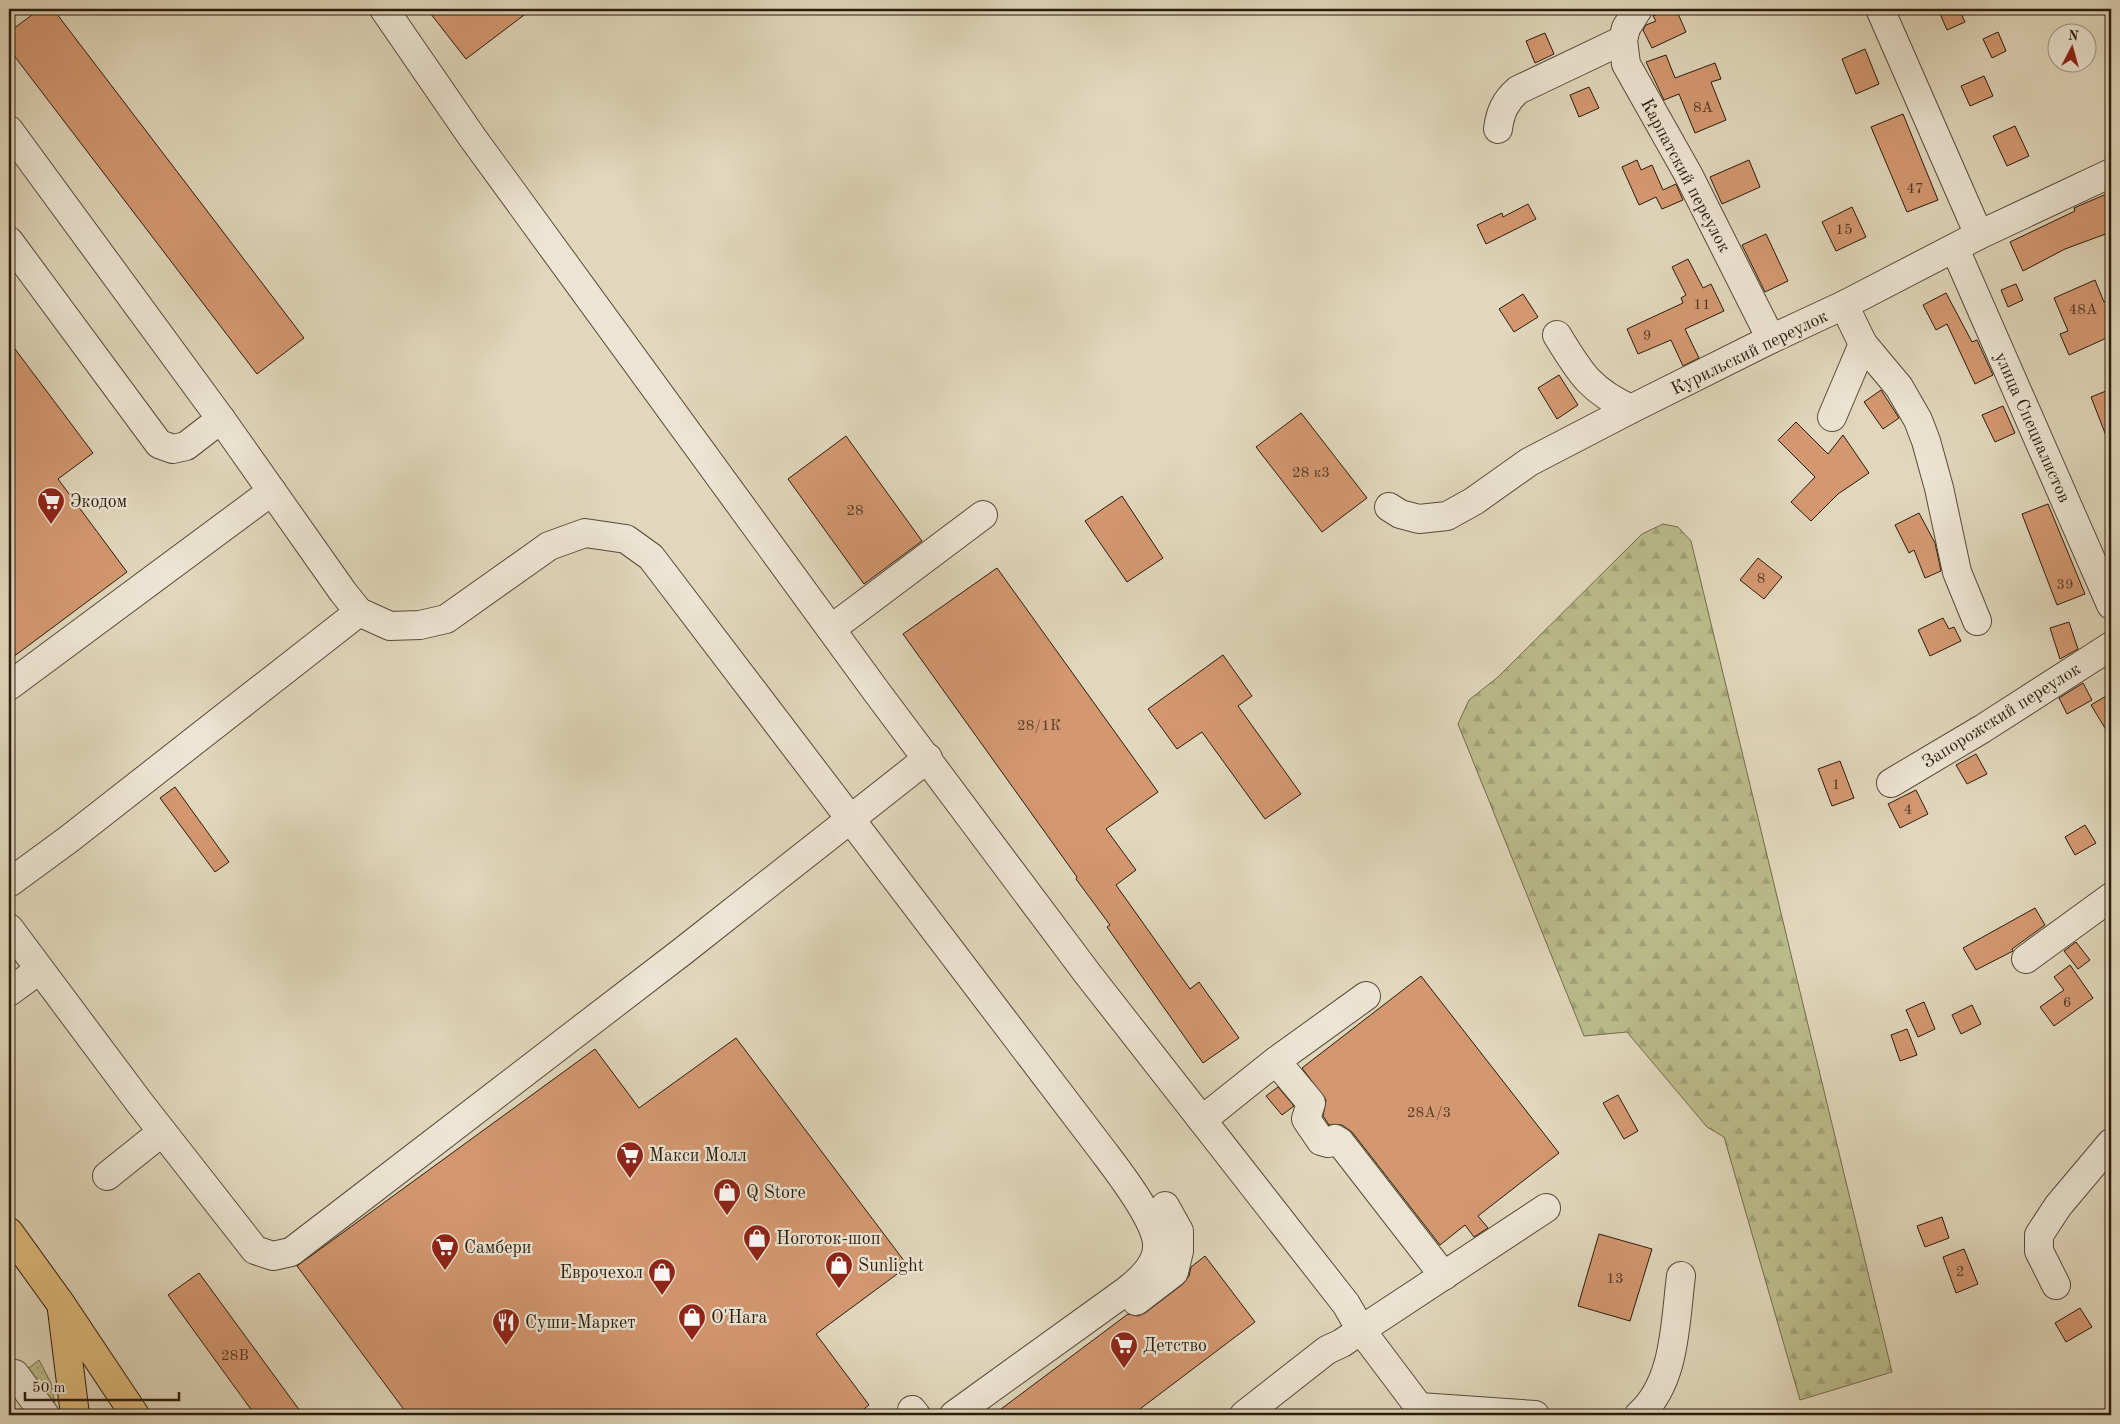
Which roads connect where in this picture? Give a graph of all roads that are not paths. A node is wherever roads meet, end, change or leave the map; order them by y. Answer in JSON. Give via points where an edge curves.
{"nodes":[{"id":1,"x":384,"y":9,"type":"edge"},
{"id":2,"x":1638,"y":9,"type":"edge"},
{"id":3,"x":1880,"y":9,"type":"edge"},
{"id":4,"x":1623,"y":40,"type":"junction"},
{"id":5,"x":1498,"y":129,"type":"dead end"},
{"id":6,"x":9,"y":130,"type":"edge"},
{"id":7,"x":2111,"y":172,"type":"edge"},
{"id":8,"x":1979,"y":236,"type":"junction"},
{"id":9,"x":9,"y":241,"type":"edge"},
{"id":10,"x":1955,"y":249,"type":"junction"},
{"id":11,"x":1844,"y":305,"type":"junction"},
{"id":12,"x":1557,"y":335,"type":"dead end"},
{"id":13,"x":1772,"y":339,"type":"junction"},
{"id":14,"x":1863,"y":344,"type":"junction"},
{"id":15,"x":1631,"y":409,"type":"junction"},
{"id":16,"x":1832,"y":417,"type":"dead end"},
{"id":17,"x":221,"y":419,"type":"junction"},
{"id":18,"x":272,"y":491,"type":"junction"},
{"id":19,"x":1389,"y":507,"type":"dead end"},
{"id":20,"x":983,"y":514,"type":"dead end"},
{"id":21,"x":2111,"y":605,"type":"edge"},
{"id":22,"x":359,"y":612,"type":"junction"},
{"id":23,"x":1977,"y":621,"type":"dead end"},
{"id":24,"x":831,"y":629,"type":"junction"},
{"id":25,"x":2111,"y":646,"type":"edge"},
{"id":26,"x":9,"y":686,"type":"edge"},
{"id":27,"x":928,"y":758,"type":"junction"},
{"id":28,"x":1891,"y":783,"type":"dead end"},
{"id":29,"x":851,"y":818,"type":"junction"},
{"id":30,"x":9,"y":883,"type":"edge"},
{"id":31,"x":2111,"y":897,"type":"edge"},
{"id":32,"x":9,"y":928,"type":"edge"},
{"id":33,"x":2026,"y":959,"type":"dead end"},
{"id":34,"x":39,"y":970,"type":"junction"},
{"id":35,"x":9,"y":992,"type":"edge"},
{"id":36,"x":1366,"y":996,"type":"dead end"},
{"id":37,"x":1276,"y":1061,"type":"junction"},
{"id":38,"x":1202,"y":1120,"type":"junction"},
{"id":39,"x":162,"y":1132,"type":"junction"},
{"id":40,"x":2111,"y":1143,"type":"edge"},
{"id":41,"x":1121,"y":1175,"type":"junction"},
{"id":42,"x":107,"y":1176,"type":"dead end"},
{"id":43,"x":1165,"y":1206,"type":"dead end"},
{"id":44,"x":1546,"y":1208,"type":"dead end"},
{"id":45,"x":9,"y":1232,"type":"edge"},
{"id":46,"x":1179,"y":1251,"type":"junction"},
{"id":47,"x":1444,"y":1276,"type":"junction"},
{"id":48,"x":1681,"y":1276,"type":"dead end"},
{"id":49,"x":2056,"y":1284,"type":"dead end"},
{"id":50,"x":61,"y":1304,"type":"junction"},
{"id":51,"x":1361,"y":1330,"type":"junction"},
{"id":52,"x":15,"y":1374,"type":"dead end"},
{"id":53,"x":1421,"y":1411,"type":"edge"},
{"id":54,"x":45,"y":1415,"type":"edge"},
{"id":55,"x":75,"y":1415,"type":"edge"},
{"id":56,"x":134,"y":1415,"type":"edge"},
{"id":57,"x":954,"y":1415,"type":"edge"},
{"id":58,"x":982,"y":1415,"type":"edge"},
{"id":59,"x":1244,"y":1415,"type":"edge"},
{"id":60,"x":1535,"y":1415,"type":"edge"},
{"id":61,"x":1640,"y":1415,"type":"edge"}],
"edges":[{"from":1,"to":24,"type":"street","via":[[472,137]]},
{"from":2,"to":4,"type":"street","via":[[1626,28]]},
{"from":3,"to":8,"type":"street"},
{"from":4,"to":5,"type":"street","via":[[1518,90],[1503,108]]},
{"from":4,"to":13,"type":"street","name":"Карпатский переулок","via":[[1626,64],[1688,174]]},
{"from":6,"to":17,"type":"street"},
{"from":7,"to":8,"type":"street","name":"Курильский переулок"},
{"from":8,"to":10,"type":"street","name":"Курильский переулок"},
{"from":9,"to":17,"type":"street","via":[[159,444],[173,449],[186,446]]},
{"from":10,"to":11,"type":"street","name":"Курильский переулок"},
{"from":10,"to":21,"type":"street","name":"улица Специалистов"},
{"from":11,"to":13,"type":"street","name":"Курильский переулок"},
{"from":11,"to":14,"type":"street"},
{"from":12,"to":15,"type":"street","via":[[1586,380],[1609,399]]},
{"from":13,"to":15,"type":"street","name":"Курильский переулок"},
{"from":14,"to":16,"type":"street"},
{"from":14,"to":23,"type":"street","via":[[1899,387],[1918,420],[1939,488],[1957,572]]},
{"from":15,"to":19,"type":"street","name":"Курильский переулок","via":[[1529,462],[1447,516],[1419,519]]},
{"from":17,"to":18,"type":"street"},
{"from":18,"to":22,"type":"street"},
{"from":18,"to":26,"type":"street"},
{"from":20,"to":24,"type":"street"},
{"from":22,"to":29,"type":"street","via":[[390,626],[420,625],[446,619],[549,546],[585,533],[626,539],[651,557]]},
{"from":22,"to":30,"type":"street"},
{"from":24,"to":27,"type":"street"},
{"from":25,"to":28,"type":"street","name":"Запорожский переулок"},
{"from":27,"to":29,"type":"street"},
{"from":27,"to":38,"type":"street","via":[[1087,973]]},
{"from":29,"to":39,"type":"street","via":[[291,1252],[273,1256],[256,1250]]},
{"from":29,"to":41,"type":"street"},
{"from":31,"to":33,"type":"street"},
{"from":32,"to":34,"type":"street"},
{"from":34,"to":35,"type":"street"},
{"from":34,"to":39,"type":"street"},
{"from":36,"to":37,"type":"street"},
{"from":37,"to":38,"type":"street"},
{"from":37,"to":47,"type":"street","via":[[1311,1103],[1306,1119],[1321,1141],[1328,1143],[1335,1139],[1340,1142]]},
{"from":38,"to":51,"type":"street","via":[[1346,1304]]},
{"from":39,"to":42,"type":"street"},
{"from":40,"to":49,"type":"street","via":[[2058,1206],[2039,1236],[2039,1250]]},
{"from":41,"to":46,"type":"street","via":[[1168,1231]]},
{"from":41,"to":57,"type":"street","via":[[1155,1231],[1157,1249],[1144,1277]]},
{"from":43,"to":46,"type":"street","via":[[1179,1231]]},
{"from":44,"to":47,"type":"street"},
{"from":45,"to":50,"type":"main road"},
{"from":46,"to":58,"type":"street","via":[[1174,1272]]},
{"from":47,"to":51,"type":"street"},
{"from":48,"to":61,"type":"street","via":[[1673,1340],[1664,1379],[1648,1408]]},
{"from":50,"to":55,"type":"main road"},
{"from":50,"to":56,"type":"main road"},
{"from":51,"to":53,"type":"street"},
{"from":51,"to":59,"type":"street","via":[[1327,1350]]},
{"from":52,"to":54,"type":"street"},
{"from":53,"to":60,"type":"street"}]}
